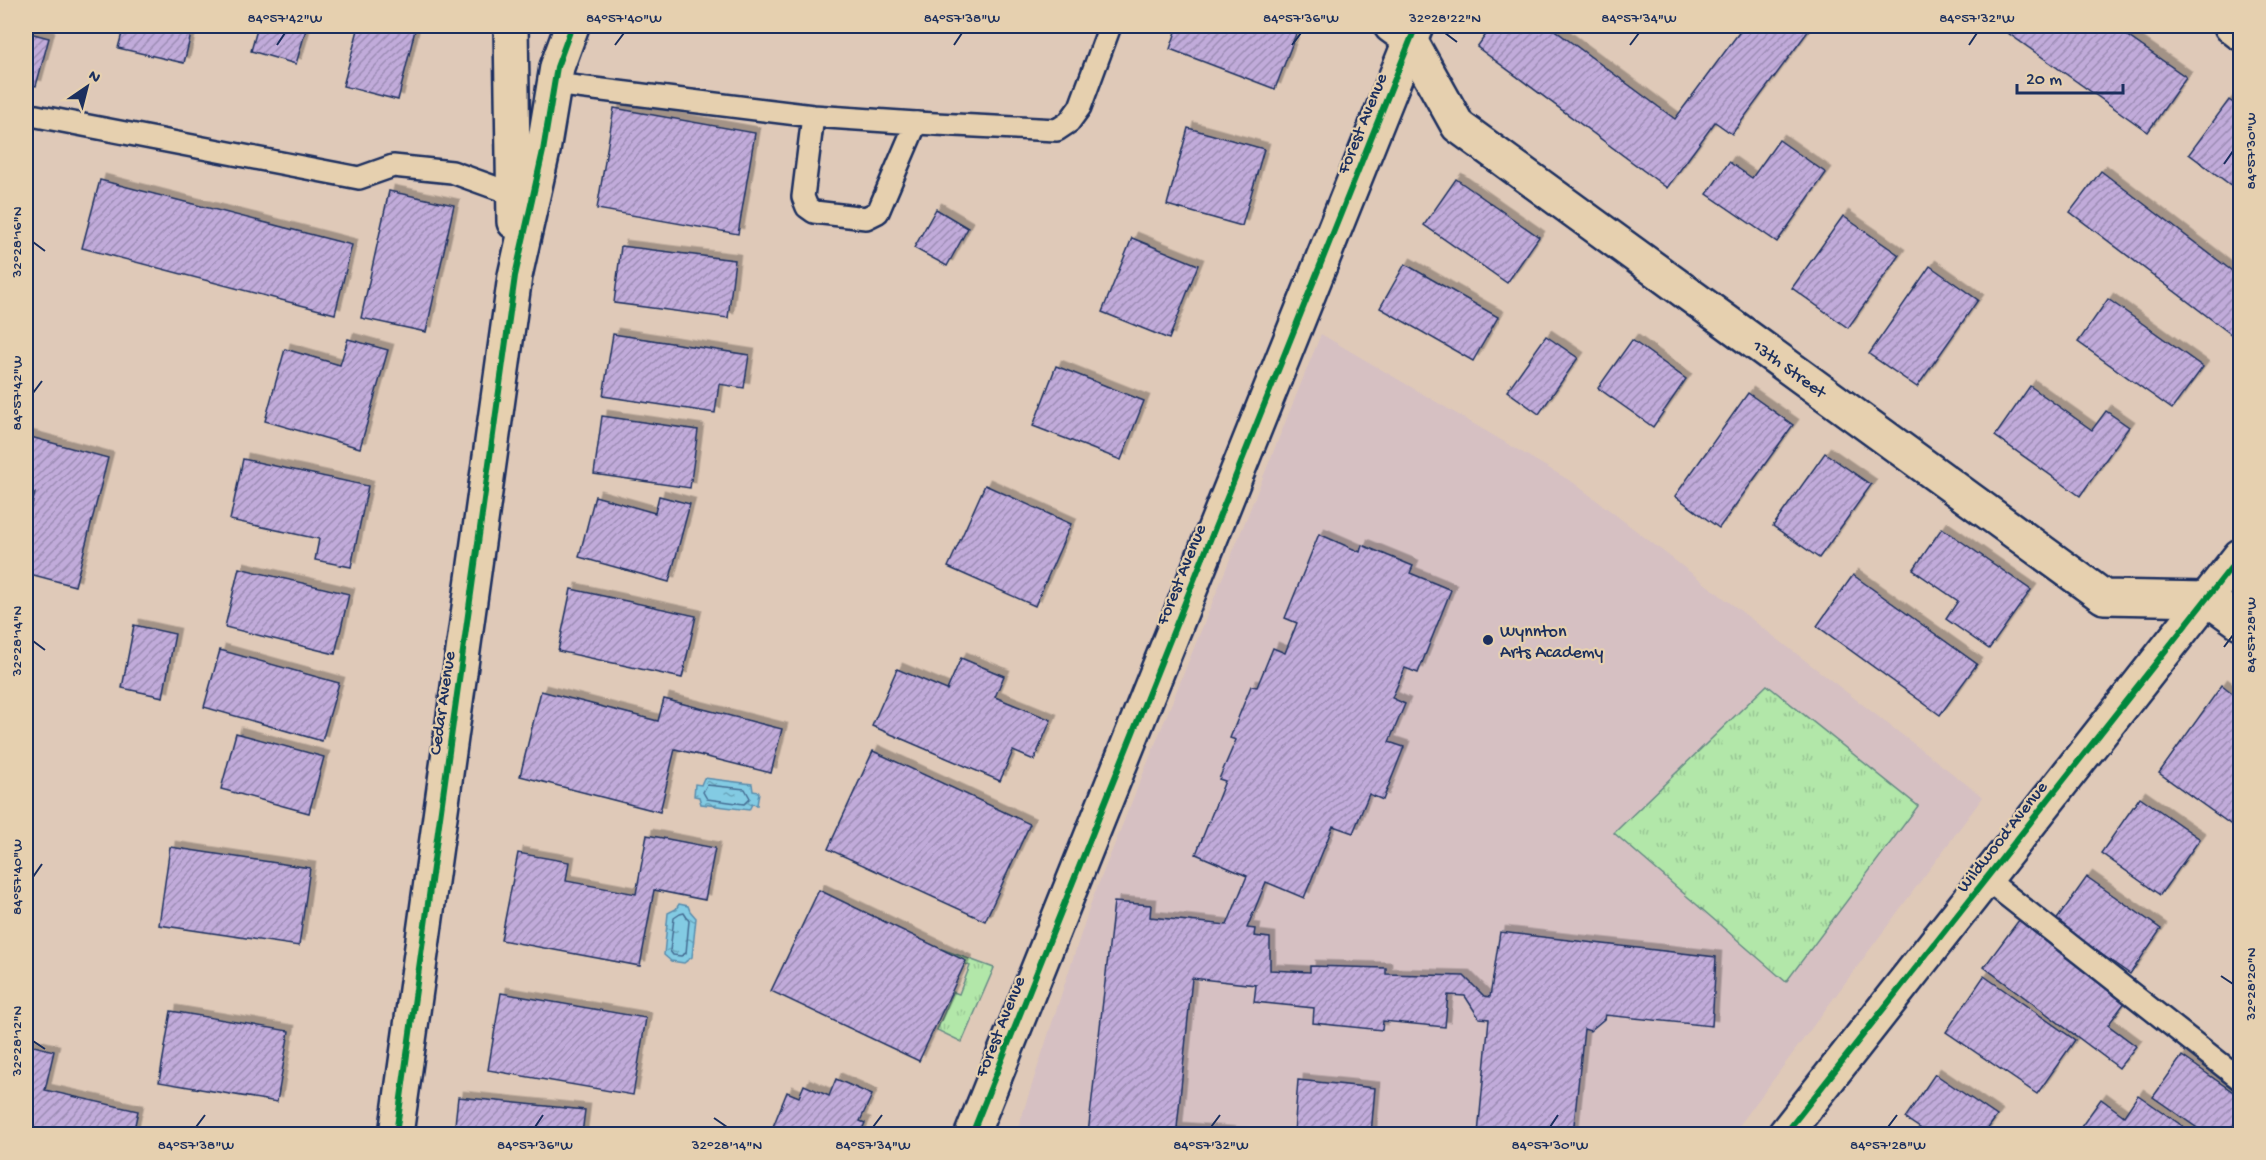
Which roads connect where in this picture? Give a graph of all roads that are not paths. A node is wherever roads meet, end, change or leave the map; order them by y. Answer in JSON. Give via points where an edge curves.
{"nodes":[{"id":1,"x":511,"y":26,"type":"edge"},
{"id":2,"x":572,"y":26,"type":"edge"},
{"id":3,"x":1110,"y":26,"type":"edge"},
{"id":4,"x":2231,"y":26,"type":"edge"},
{"id":5,"x":1406,"y":30,"type":"edge"},
{"id":6,"x":2241,"y":33,"type":"edge"},
{"id":7,"x":554,"y":84,"type":"junction"},
{"id":8,"x":26,"y":114,"type":"edge"},
{"id":9,"x":813,"y":116,"type":"junction"},
{"id":10,"x":916,"y":123,"type":"junction"},
{"id":11,"x":513,"y":194,"type":"junction"},
{"id":12,"x":515,"y":276,"type":"junction"},
{"id":13,"x":2241,"y":556,"type":"edge"},
{"id":14,"x":2208,"y":599,"type":"junction"},
{"id":15,"x":2241,"y":622,"type":"edge"},
{"id":16,"x":1986,"y":879,"type":"junction"},
{"id":17,"x":2241,"y":1079,"type":"edge"},
{"id":18,"x":396,"y":1134,"type":"edge"},
{"id":19,"x":972,"y":1134,"type":"edge"},
{"id":20,"x":1785,"y":1134,"type":"edge"}],
"edges":[{"from":1,"to":11,"type":"street"},
{"from":2,"to":7,"type":"street"},
{"from":3,"to":10,"type":"lane","via":[[1080,107],[1057,130]]},
{"from":4,"to":6,"type":"street"},
{"from":5,"to":14,"type":"street","name":"13th Street","via":[[1458,126],[2104,597]]},
{"from":5,"to":19,"type":"street","name":"Forest Avenue"},
{"from":7,"to":9,"type":"lane"},
{"from":7,"to":12,"type":"street"},
{"from":8,"to":11,"type":"lane","via":[[359,178],[393,166],[452,172]]},
{"from":9,"to":10,"type":"lane"},
{"from":9,"to":10,"type":"lane","via":[[803,197],[807,207],[814,213],[866,218],[878,212]]},
{"from":11,"to":12,"type":"street"},
{"from":12,"to":18,"type":"street","name":"Cedar Avenue"},
{"from":13,"to":14,"type":"street","name":"Wildwood Avenue"},
{"from":14,"to":15,"type":"street"},
{"from":14,"to":16,"type":"street","name":"Wildwood Avenue"},
{"from":16,"to":17,"type":"lane"},
{"from":16,"to":20,"type":"street","name":"Wildwood Avenue"}]}
